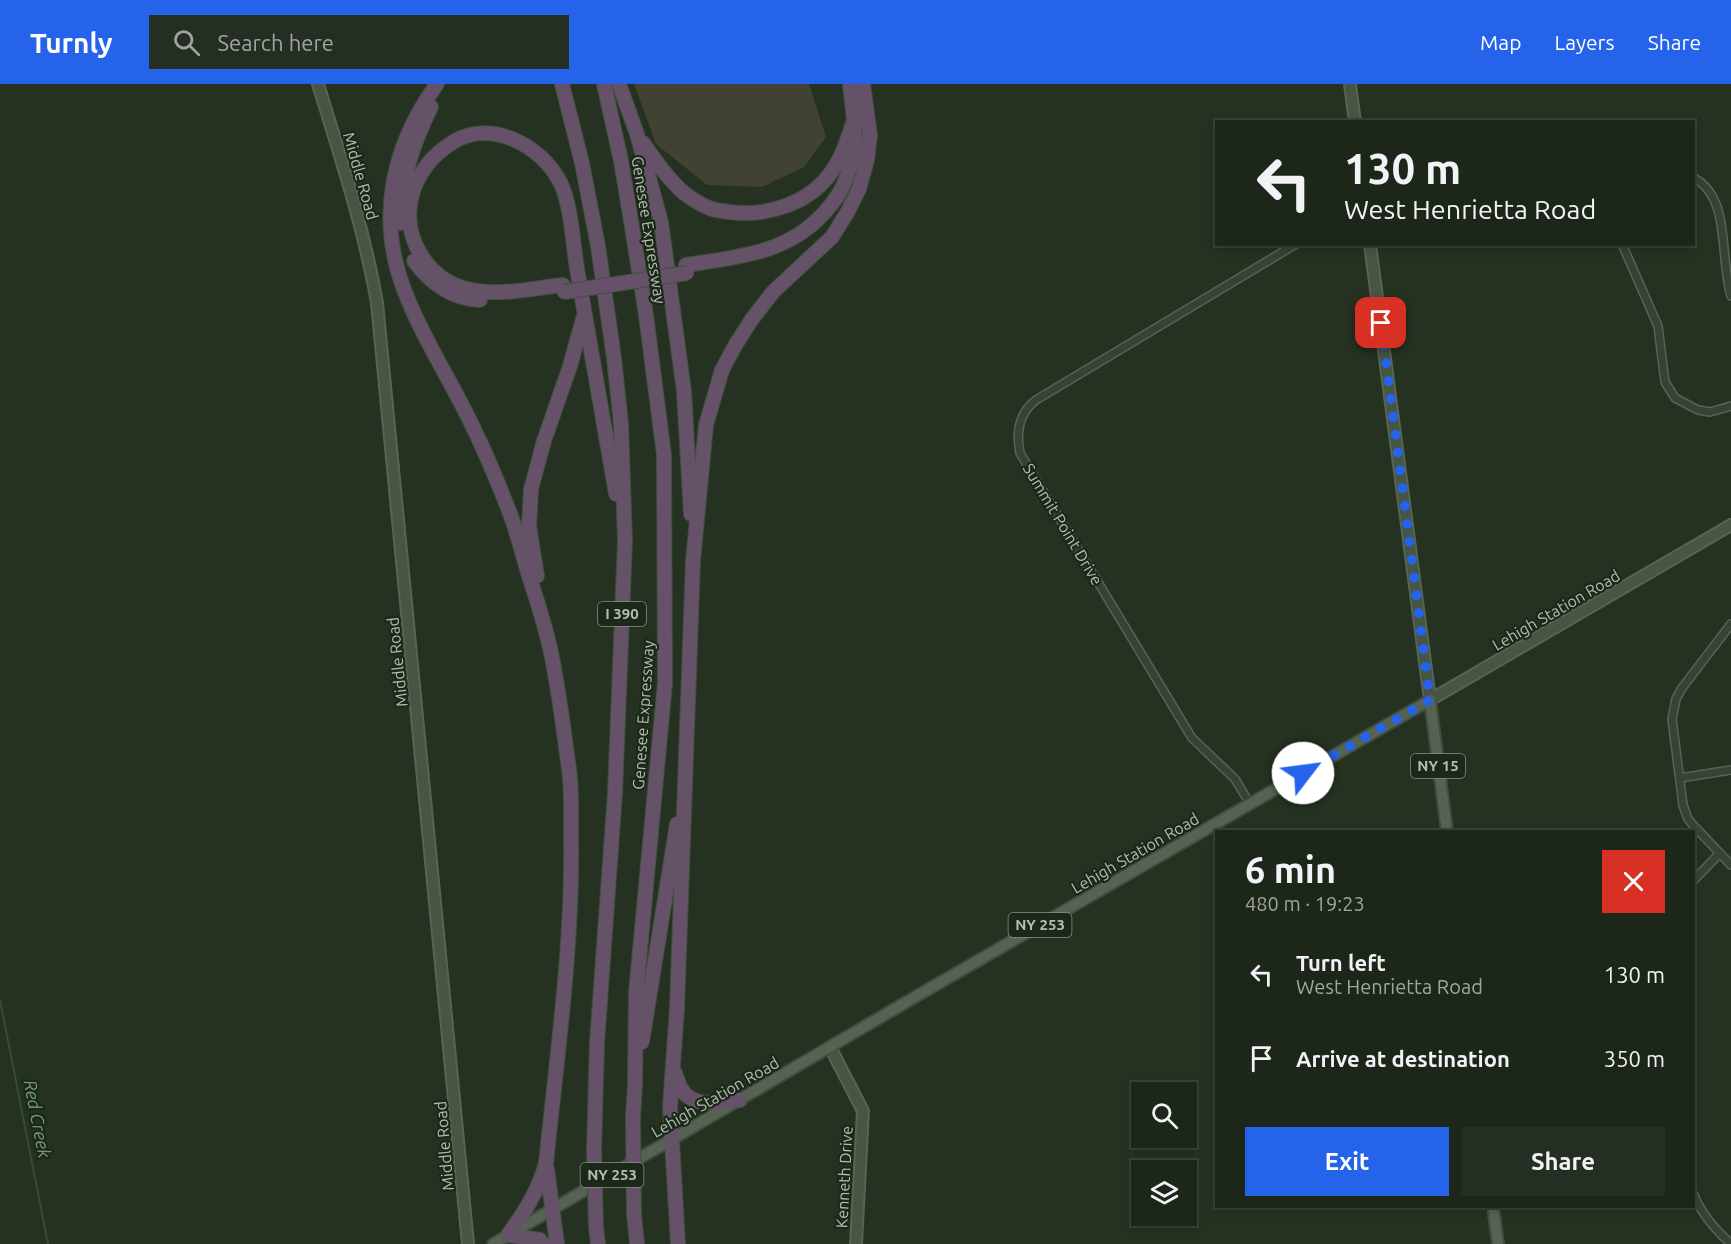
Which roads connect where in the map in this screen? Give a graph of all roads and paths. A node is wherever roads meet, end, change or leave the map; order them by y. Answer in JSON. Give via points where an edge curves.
{"nodes":[{"id":1,"x":318,"y":84,"type":"edge"},
{"id":2,"x":437,"y":84,"type":"edge"},
{"id":3,"x":444,"y":84,"type":"edge"},
{"id":4,"x":562,"y":84,"type":"edge"},
{"id":5,"x":604,"y":84,"type":"edge"},
{"id":6,"x":619,"y":84,"type":"edge"},
{"id":7,"x":850,"y":84,"type":"edge"},
{"id":8,"x":863,"y":84,"type":"edge"},
{"id":9,"x":1350,"y":84,"type":"edge"},
{"id":10,"x":867,"y":109,"type":"junction"},
{"id":11,"x":854,"y":120,"type":"junction"},
{"id":12,"x":1355,"y":120,"type":"edge"},
{"id":13,"x":637,"y":134,"type":"junction"},
{"id":14,"x":1695,"y":178,"type":"edge"},
{"id":15,"x":1722,"y":201,"type":"dead end"},
{"id":16,"x":1728,"y":217,"type":"dead end"},
{"id":17,"x":1293,"y":246,"type":"edge"},
{"id":18,"x":1370,"y":246,"type":"edge"},
{"id":19,"x":1623,"y":246,"type":"edge"},
{"id":20,"x":686,"y":269,"type":"junction"},
{"id":21,"x":563,"y":288,"type":"junction"},
{"id":22,"x":1731,"y":296,"type":"edge"},
{"id":23,"x":585,"y":314,"type":"junction"},
{"id":24,"x":1731,"y":406,"type":"edge"},
{"id":25,"x":1731,"y":525,"type":"edge"},
{"id":26,"x":625,"y":541,"type":"junction"},
{"id":27,"x":693,"y":561,"type":"junction"},
{"id":28,"x":543,"y":620,"type":"junction"},
{"id":29,"x":1731,"y":624,"type":"edge"},
{"id":30,"x":1430,"y":700,"type":"junction"},
{"id":31,"x":686,"y":763,"type":"junction"},
{"id":32,"x":1731,"y":770,"type":"edge"},
{"id":33,"x":1680,"y":778,"type":"junction"},
{"id":34,"x":1250,"y":804,"type":"junction"},
{"id":35,"x":1447,"y":830,"type":"edge"},
{"id":36,"x":1719,"y":854,"type":"junction"},
{"id":37,"x":1731,"y":865,"type":"edge"},
{"id":38,"x":1695,"y":879,"type":"edge"},
{"id":39,"x":830,"y":1047,"type":"junction"},
{"id":40,"x":672,"y":1067,"type":"junction"},
{"id":41,"x":635,"y":1085,"type":"junction"},
{"id":42,"x":741,"y":1100,"type":"junction"},
{"id":43,"x":672,"y":1140,"type":"junction"},
{"id":44,"x":546,"y":1163,"type":"junction"},
{"id":45,"x":1695,"y":1198,"type":"edge"},
{"id":46,"x":1493,"y":1208,"type":"edge"},
{"id":47,"x":551,"y":1210,"type":"junction"},
{"id":48,"x":508,"y":1235,"type":"junction"},
{"id":49,"x":468,"y":1244,"type":"edge"},
{"id":50,"x":493,"y":1244,"type":"edge"},
{"id":51,"x":543,"y":1244,"type":"edge"},
{"id":52,"x":557,"y":1244,"type":"edge"},
{"id":53,"x":597,"y":1244,"type":"edge"},
{"id":54,"x":637,"y":1244,"type":"edge"},
{"id":55,"x":678,"y":1244,"type":"edge"},
{"id":56,"x":856,"y":1244,"type":"edge"},
{"id":57,"x":1498,"y":1244,"type":"edge"},
{"id":58,"x":1731,"y":1244,"type":"edge"}],
"edges":[{"from":1,"to":49,"type":"street","name":"Middle Road","via":[[357,216],[377,303]]},
{"from":2,"to":28,"type":"highway","via":[[423,103],[399,155],[391,195],[394,255],[420,327],[472,424],[511,518]]},
{"from":3,"to":21,"type":"highway","via":[[411,153],[405,176],[401,224],[414,261],[438,286],[473,300],[491,301]]},
{"from":4,"to":26,"type":"highway","name":"Genesee Expressway","number":"I 390","via":[[598,246],[614,358],[621,424]]},
{"from":5,"to":41,"type":"highway","name":"Genesee Expressway","number":"I 390","via":[[633,227],[664,455],[664,683],[636,993]]},
{"from":6,"to":13,"type":"highway"},
{"from":7,"to":11,"type":"highway"},
{"from":8,"to":10,"type":"highway"},
{"from":9,"to":12,"type":"street"},
{"from":10,"to":20,"type":"highway","via":[[856,180],[847,198],[818,231],[779,255],[756,262]]},
{"from":10,"to":27,"type":"highway","via":[[867,160],[847,213],[832,237],[773,292],[722,370],[706,425]]},
{"from":11,"to":13,"type":"highway","via":[[826,179],[802,198],[764,212],[713,210],[699,202],[658,164]]},
{"from":11,"to":20,"type":"highway","via":[[855,150],[840,194],[812,226],[776,247]]},
{"from":13,"to":27,"type":"highway","via":[[662,222],[684,391]]},
{"from":14,"to":15,"type":"street","via":[[1708,184]]},
{"from":16,"to":22,"type":"street"},
{"from":17,"to":34,"type":"street","name":"Summit Point Drive","via":[[1036,400],[1024,413],[1018,435],[1020,453],[1192,738],[1234,778]]},
{"from":18,"to":30,"type":"street","number":"NY 15"},
{"from":19,"to":24,"type":"street","via":[[1658,326],[1665,382],[1676,398],[1698,410],[1710,412]]},
{"from":20,"to":21,"type":"highway","bridge":true},
{"from":21,"to":23,"type":"highway","via":[[472,290],[453,285],[426,263],[412,235],[411,199],[425,166],[435,155],[454,141],[486,133],[526,145],[545,161],[560,182],[568,207]]},
{"from":23,"to":26,"type":"highway"},
{"from":23,"to":28,"type":"highway","via":[[531,489],[529,526]]},
{"from":25,"to":30,"type":"street","name":"Lehigh Station Road"},
{"from":26,"to":53,"type":"highway","name":"Genesee Expressway","number":"I 390","bridge":true,"via":[[615,793],[597,1043]]},
{"from":27,"to":31,"type":"highway"},
{"from":28,"to":44,"type":"highway","via":[[570,773],[572,869]]},
{"from":29,"to":33,"type":"street","via":[[1676,699],[1672,719]]},
{"from":30,"to":34,"type":"main road","name":"Lehigh Station Road","number":"NY 253"},
{"from":30,"to":35,"type":"main road","number":"NY 15"},
{"from":31,"to":40,"type":"highway"},
{"from":31,"to":41,"type":"highway"},
{"from":32,"to":33,"type":"street"},
{"from":33,"to":36,"type":"street","via":[[1688,819]]},
{"from":34,"to":39,"type":"main road","name":"Lehigh Station Road","number":"NY 253"},
{"from":36,"to":37,"type":"street"},
{"from":36,"to":38,"type":"street"},
{"from":39,"to":42,"type":"main road","name":"Lehigh Station Road","number":"NY 253"},
{"from":39,"to":56,"type":"street","name":"Kenneth Drive","via":[[863,1112]]},
{"from":40,"to":42,"type":"highway","via":[[682,1091],[690,1098],[722,1103]]},
{"from":40,"to":43,"type":"highway"},
{"from":41,"to":54,"type":"highway","name":"Genesee Expressway","number":"I 390","bridge":true},
{"from":42,"to":43,"type":"main road","name":"Lehigh Station Road","number":"NY 253"},
{"from":43,"to":47,"type":"main road","name":"Lehigh Station Road","number":"NY 253"},
{"from":43,"to":55,"type":"highway"},
{"from":44,"to":47,"type":"highway"},
{"from":44,"to":48,"type":"highway","via":[[530,1204]]},
{"from":45,"to":58,"type":"street","via":[[1708,1220]]},
{"from":46,"to":57,"type":"main road"},
{"from":47,"to":48,"type":"main road","name":"Lehigh Station Road","number":"NY 253"},
{"from":47,"to":52,"type":"highway"},
{"from":48,"to":50,"type":"main road","name":"Lehigh Station Road","number":"NY 253"},
{"from":48,"to":51,"type":"highway","via":[[540,1240]]}]}
